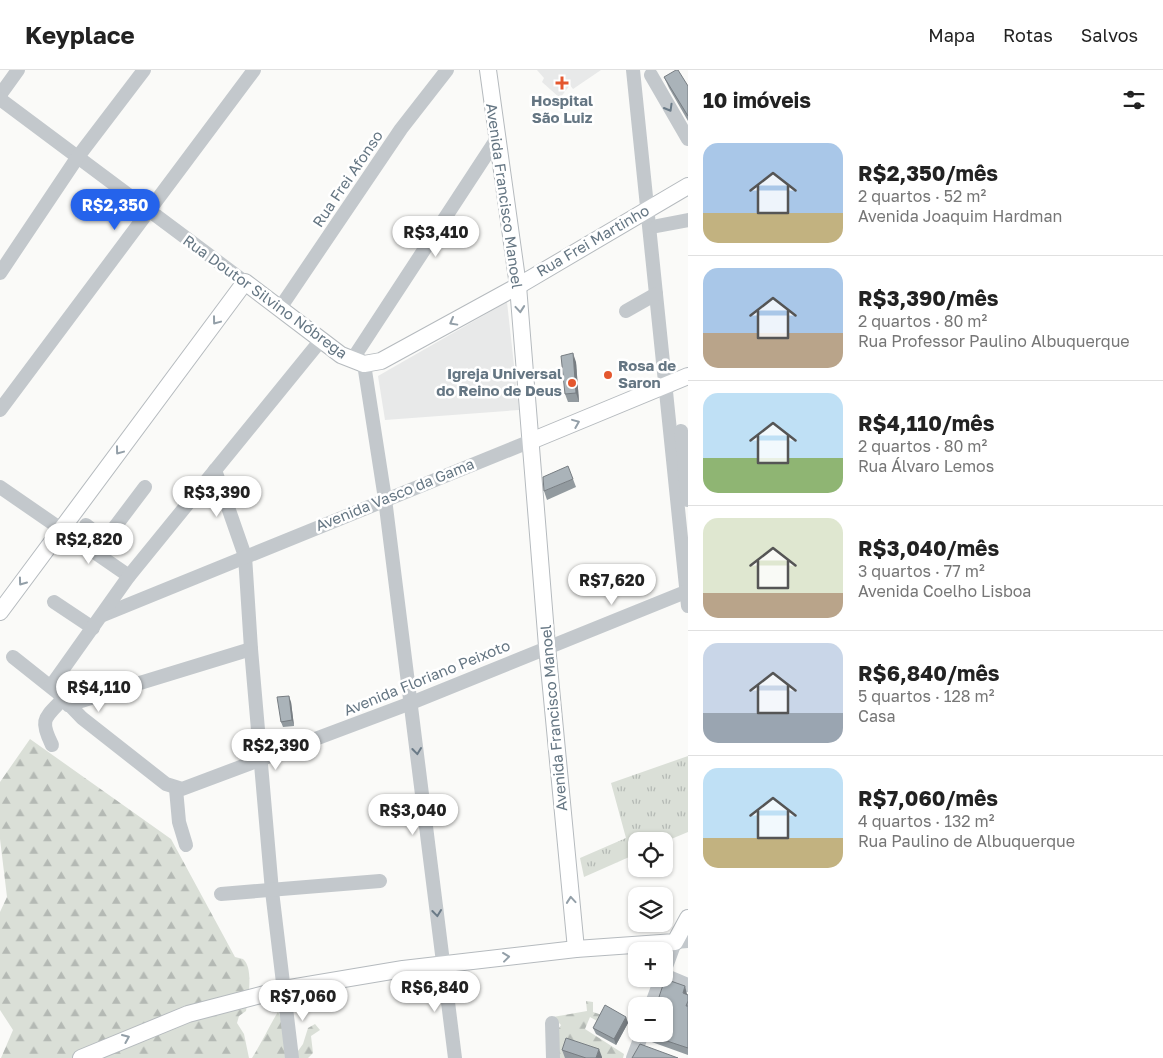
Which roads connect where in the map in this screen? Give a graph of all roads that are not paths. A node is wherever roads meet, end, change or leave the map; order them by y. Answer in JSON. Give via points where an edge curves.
{"nodes":[{"id":1,"x":18,"y":70,"type":"edge"},
{"id":2,"x":144,"y":70,"type":"edge"},
{"id":3,"x":254,"y":70,"type":"edge"},
{"id":4,"x":446,"y":70,"type":"edge"},
{"id":5,"x":488,"y":70,"type":"edge"},
{"id":6,"x":645,"y":73,"type":"edge"},
{"id":7,"x":0,"y":95,"type":"edge"},
{"id":8,"x":0,"y":99,"type":"edge"},
{"id":9,"x":688,"y":139,"type":"edge"},
{"id":10,"x":496,"y":140,"type":"junction"},
{"id":11,"x":77,"y":158,"type":"junction"},
{"id":12,"x":688,"y":186,"type":"edge"},
{"id":13,"x":651,"y":208,"type":"junction"},
{"id":14,"x":148,"y":211,"type":"junction"},
{"id":15,"x":688,"y":220,"type":"edge"},
{"id":16,"x":657,"y":226,"type":"junction"},
{"id":17,"x":0,"y":273,"type":"edge"},
{"id":18,"x":245,"y":282,"type":"junction"},
{"id":19,"x":518,"y":286,"type":"junction"},
{"id":20,"x":656,"y":294,"type":"junction"},
{"id":21,"x":280,"y":308,"type":"junction"},
{"id":22,"x":626,"y":311,"type":"dead end"},
{"id":23,"x":321,"y":340,"type":"junction"},
{"id":24,"x":358,"y":362,"type":"junction"},
{"id":25,"x":677,"y":381,"type":"edge"},
{"id":26,"x":0,"y":410,"type":"edge"},
{"id":27,"x":531,"y":441,"type":"junction"},
{"id":28,"x":215,"y":470,"type":"junction"},
{"id":29,"x":684,"y":484,"type":"edge"},
{"id":30,"x":0,"y":486,"type":"edge"},
{"id":31,"x":144,"y":487,"type":"dead end"},
{"id":32,"x":385,"y":499,"type":"junction"},
{"id":33,"x":688,"y":500,"type":"edge"},
{"id":34,"x":86,"y":525,"type":"dead end"},
{"id":35,"x":62,"y":528,"type":"junction"},
{"id":36,"x":105,"y":540,"type":"junction"},
{"id":37,"x":96,"y":552,"type":"junction"},
{"id":38,"x":245,"y":556,"type":"junction"},
{"id":39,"x":129,"y":576,"type":"junction"},
{"id":40,"x":687,"y":592,"type":"edge"},
{"id":41,"x":54,"y":602,"type":"dead end"},
{"id":42,"x":688,"y":606,"type":"edge"},
{"id":43,"x":0,"y":612,"type":"edge"},
{"id":44,"x":103,"y":615,"type":"junction"},
{"id":45,"x":93,"y":628,"type":"junction"},
{"id":46,"x":547,"y":646,"type":"junction"},
{"id":47,"x":251,"y":649,"type":"junction"},
{"id":48,"x":13,"y":656,"type":"dead end"},
{"id":49,"x":51,"y":686,"type":"junction"},
{"id":50,"x":66,"y":702,"type":"junction"},
{"id":51,"x":410,"y":703,"type":"junction"},
{"id":52,"x":52,"y":745,"type":"dead end"},
{"id":53,"x":260,"y":760,"type":"junction"},
{"id":54,"x":176,"y":789,"type":"junction"},
{"id":55,"x":186,"y":845,"type":"dead end"},
{"id":56,"x":380,"y":881,"type":"dead end"},
{"id":57,"x":272,"y":891,"type":"junction"},
{"id":58,"x":221,"y":894,"type":"dead end"},
{"id":59,"x":688,"y":918,"type":"edge"},
{"id":60,"x":681,"y":942,"type":"edge"},
{"id":61,"x":576,"y":949,"type":"junction"},
{"id":62,"x":673,"y":957,"type":"edge"},
{"id":63,"x":444,"y":965,"type":"junction"},
{"id":64,"x":673,"y":978,"type":"edge"},
{"id":65,"x":688,"y":985,"type":"edge"},
{"id":66,"x":284,"y":988,"type":"junction"},
{"id":67,"x":552,"y":1023,"type":"dead end"},
{"id":68,"x":639,"y":1042,"type":"edge"},
{"id":69,"x":81,"y":1058,"type":"edge"},
{"id":70,"x":292,"y":1058,"type":"edge"},
{"id":71,"x":454,"y":1058,"type":"edge"},
{"id":72,"x":553,"y":1058,"type":"edge"},
{"id":73,"x":633,"y":1058,"type":"edge"}],
"edges":[{"from":1,"to":7,"type":"street"},
{"from":2,"to":11,"type":"street"},
{"from":3,"to":14,"type":"street"},
{"from":4,"to":21,"type":"street","name":"Rua Frei Afonso","via":[[401,129]]},
{"from":5,"to":10,"type":"main road","name":"Avenida Francisco Manoel"},
{"from":6,"to":9,"type":"street","one_way":true},
{"from":6,"to":13,"type":"street"},
{"from":8,"to":11,"type":"street","name":"Rua Doutor Silvino Nóbrega"},
{"from":10,"to":19,"type":"main road","name":"Avenida Francisco Manoel"},
{"from":10,"to":24,"type":"street"},
{"from":11,"to":14,"type":"street","name":"Rua Doutor Silvino Nóbrega"},
{"from":11,"to":17,"type":"street"},
{"from":12,"to":13,"type":"main road","name":"Rua Frei Martinho"},
{"from":13,"to":16,"type":"street"},
{"from":13,"to":19,"type":"main road","name":"Rua Frei Martinho"},
{"from":13,"to":20,"type":"street"},
{"from":14,"to":18,"type":"street","name":"Rua Doutor Silvino Nóbrega"},
{"from":14,"to":26,"type":"street"},
{"from":15,"to":16,"type":"street"},
{"from":16,"to":25,"type":"street"},
{"from":18,"to":21,"type":"main road","name":"Rua Doutor Silvino Nóbrega"},
{"from":18,"to":35,"type":"main road","one_way":true},
{"from":19,"to":24,"type":"main road","name":"Rua Frei Martinho","one_way":true,"via":[[394,355],[381,361]]},
{"from":19,"to":27,"type":"main road","name":"Avenida Francisco Manoel","one_way":true},
{"from":20,"to":22,"type":"street"},
{"from":20,"to":25,"type":"street"},
{"from":21,"to":23,"type":"main road","name":"Rua Doutor Silvino Nóbrega"},
{"from":23,"to":24,"type":"main road","name":"Rua Doutor Silvino Nóbrega"},
{"from":23,"to":28,"type":"street"},
{"from":24,"to":32,"type":"street"},
{"from":27,"to":25,"type":"main road","name":"Avenida Vasco da Gama","one_way":true},
{"from":25,"to":29,"type":"street"},
{"from":27,"to":32,"type":"street","name":"Avenida Vasco da Gama"},
{"from":27,"to":46,"type":"main road","name":"Avenida Francisco Manoel"},
{"from":28,"to":38,"type":"street"},
{"from":28,"to":39,"type":"street"},
{"from":29,"to":33,"type":"street"},
{"from":29,"to":40,"type":"street"},
{"from":30,"to":35,"type":"street"},
{"from":31,"to":36,"type":"street"},
{"from":32,"to":38,"type":"street","name":"Avenida Vasco da Gama"},
{"from":32,"to":51,"type":"street"},
{"from":34,"to":36,"type":"street"},
{"from":35,"to":37,"type":"street"},
{"from":35,"to":43,"type":"main road","one_way":true},
{"from":36,"to":37,"type":"street"},
{"from":37,"to":39,"type":"street"},
{"from":38,"to":44,"type":"street","name":"Avenida Vasco da Gama"},
{"from":38,"to":47,"type":"street"},
{"from":39,"to":44,"type":"street"},
{"from":40,"to":42,"type":"street"},
{"from":40,"to":46,"type":"street","name":"Avenida Floriano Peixoto"},
{"from":41,"to":45,"type":"street"},
{"from":44,"to":45,"type":"street"},
{"from":45,"to":49,"type":"street"},
{"from":46,"to":51,"type":"street","name":"Avenida Floriano Peixoto"},
{"from":61,"to":46,"type":"main road","name":"Avenida Francisco Manoel","one_way":true},
{"from":47,"to":50,"type":"street"},
{"from":47,"to":53,"type":"street"},
{"from":48,"to":49,"type":"street"},
{"from":49,"to":50,"type":"street"},
{"from":50,"to":52,"type":"street","via":[[45,721],[44,730]]},
{"from":50,"to":54,"type":"street"},
{"from":51,"to":53,"type":"street","name":"Avenida Floriano Peixoto"},
{"from":51,"to":63,"type":"street","one_way":true},
{"from":53,"to":54,"type":"street","name":"Avenida Floriano Peixoto","via":[[190,787]]},
{"from":53,"to":57,"type":"street"},
{"from":54,"to":55,"type":"street"},
{"from":56,"to":57,"type":"street"},
{"from":57,"to":58,"type":"street"},
{"from":57,"to":66,"type":"street"},
{"from":59,"to":60,"type":"main road"},
{"from":60,"to":61,"type":"main road"},
{"from":60,"to":62,"type":"street"},
{"from":63,"to":61,"type":"main road","one_way":true},
{"from":63,"to":66,"type":"main road"},
{"from":63,"to":71,"type":"street"},
{"from":64,"to":65,"type":"street"},
{"from":69,"to":66,"type":"main road","one_way":true,"via":[[188,1014]]},
{"from":66,"to":70,"type":"street"},
{"from":67,"to":72,"type":"street"},
{"from":68,"to":73,"type":"street"}]}
